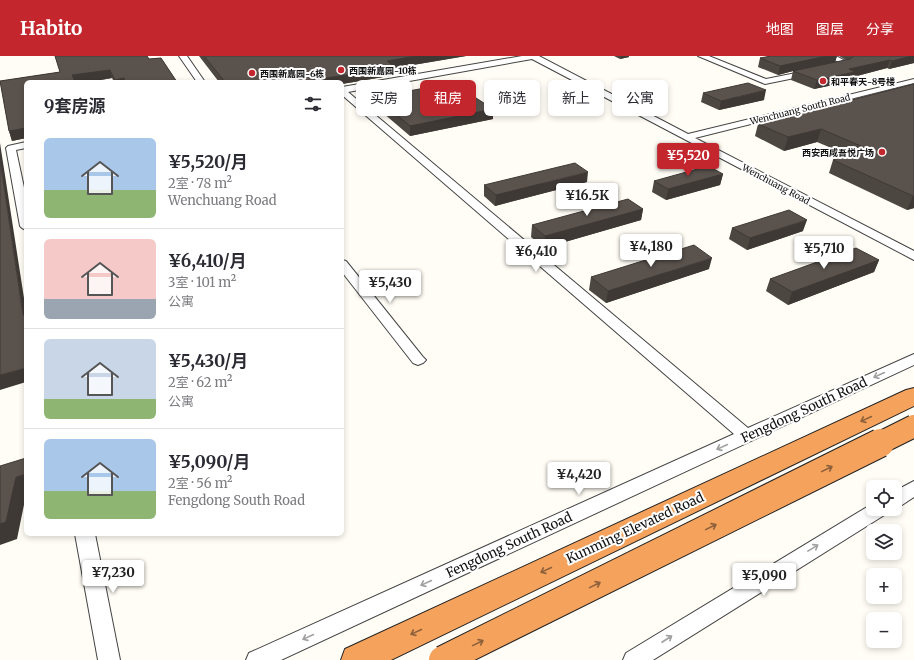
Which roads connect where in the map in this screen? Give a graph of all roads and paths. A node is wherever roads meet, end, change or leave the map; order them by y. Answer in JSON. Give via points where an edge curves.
{"nodes":[{"id":1,"x":183,"y":56,"type":"edge"},
{"id":2,"x":533,"y":56,"type":"edge"},
{"id":3,"x":540,"y":56,"type":"edge"},
{"id":4,"x":702,"y":56,"type":"edge"},
{"id":5,"x":830,"y":56,"type":"edge"},
{"id":6,"x":200,"y":80,"type":"edge"},
{"id":7,"x":914,"y":82,"type":"edge"},
{"id":8,"x":344,"y":91,"type":"edge"},
{"id":9,"x":344,"y":93,"type":"edge"},
{"id":10,"x":691,"y":136,"type":"junction"},
{"id":11,"x":24,"y":145,"type":"edge"},
{"id":12,"x":24,"y":216,"type":"edge"},
{"id":13,"x":914,"y":248,"type":"edge"},
{"id":14,"x":914,"y":256,"type":"edge"},
{"id":15,"x":344,"y":267,"type":"edge"},
{"id":16,"x":914,"y":359,"type":"edge"},
{"id":17,"x":418,"y":360,"type":"dead end"},
{"id":18,"x":914,"y":396,"type":"edge"},
{"id":19,"x":914,"y":426,"type":"edge"},
{"id":20,"x":747,"y":436,"type":"junction"},
{"id":21,"x":914,"y":488,"type":"edge"},
{"id":22,"x":902,"y":496,"type":"edge"},
{"id":23,"x":868,"y":516,"type":"edge"},
{"id":24,"x":85,"y":536,"type":"edge"},
{"id":25,"x":109,"y":660,"type":"edge"},
{"id":26,"x":257,"y":660,"type":"edge"},
{"id":27,"x":357,"y":660,"type":"edge"},
{"id":28,"x":443,"y":660,"type":"edge"},
{"id":29,"x":634,"y":660,"type":"edge"}],
"edges":[{"from":1,"to":6,"type":"street"},
{"from":2,"to":8,"type":"street"},
{"from":2,"to":10,"type":"street","name":"Wenchuang Road"},
{"from":3,"to":10,"type":"street","name":"Wenchuang Road"},
{"from":4,"to":5,"type":"street","via":[[765,82],[847,64]]},
{"from":7,"to":10,"type":"street","name":"Wenchuang South Road"},
{"from":9,"to":20,"type":"street"},
{"from":10,"to":13,"type":"street","name":"Wenchuang Road"},
{"from":10,"to":14,"type":"street","name":"Wenchuang Road"},
{"from":11,"to":12,"type":"street","via":[[11,148]]},
{"from":15,"to":17,"type":"street"},
{"from":16,"to":20,"type":"street","name":"Fengdong South Road","one_way":true},
{"from":18,"to":27,"type":"highway","name":"Kunming Elevated Road","one_way":true},
{"from":28,"to":19,"type":"highway","one_way":true,"bridge":true},
{"from":20,"to":26,"type":"street","name":"Fengdong South Road","one_way":true},
{"from":21,"to":22,"type":"street"},
{"from":29,"to":23,"type":"street","one_way":true},
{"from":24,"to":25,"type":"street"}]}
